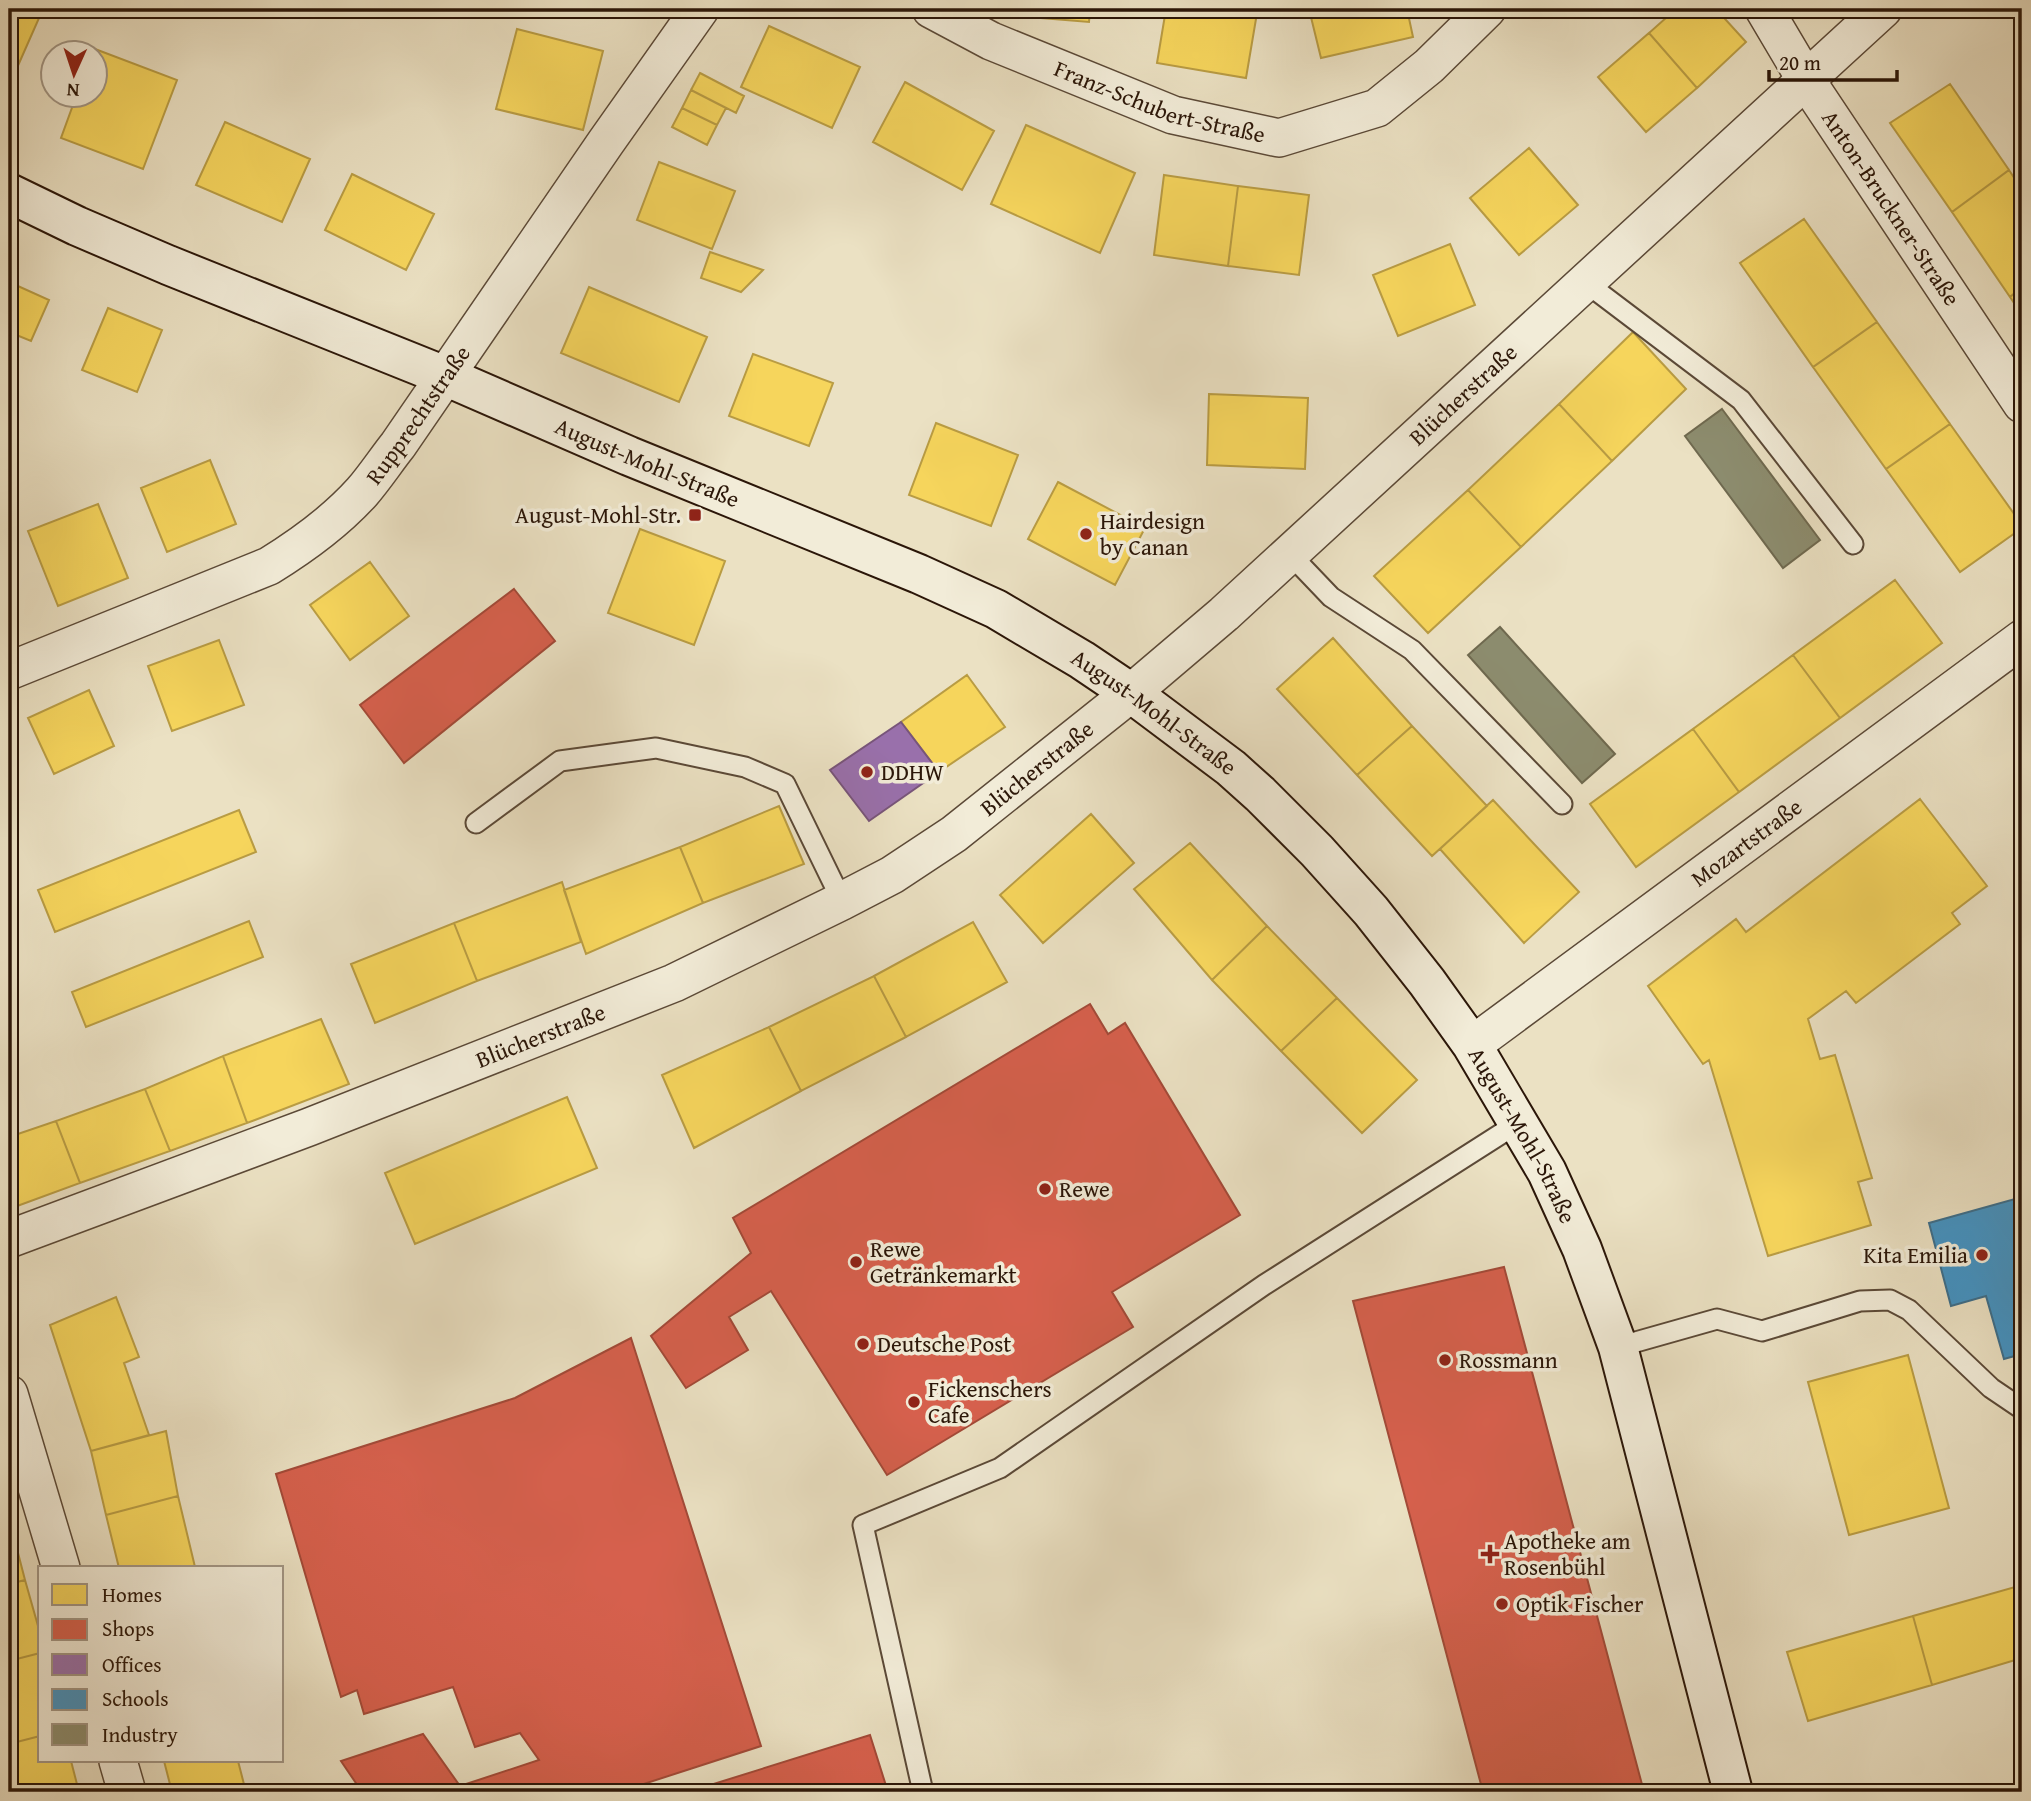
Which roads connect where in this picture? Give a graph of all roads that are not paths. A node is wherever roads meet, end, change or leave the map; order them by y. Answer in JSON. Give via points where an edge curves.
{"nodes":[{"id":1,"x":700,"y":9,"type":"edge"},
{"id":2,"x":931,"y":9,"type":"edge"},
{"id":3,"x":1487,"y":9,"type":"edge"},
{"id":4,"x":1764,"y":9,"type":"edge"},
{"id":5,"x":1883,"y":9,"type":"edge"},
{"id":6,"x":1806,"y":80,"type":"junction"},
{"id":7,"x":9,"y":193,"type":"edge"},
{"id":8,"x":1585,"y":282,"type":"junction"},
{"id":9,"x":445,"y":376,"type":"junction"},
{"id":10,"x":2022,"y":404,"type":"edge"},
{"id":11,"x":1853,"y":544,"type":"dead end"},
{"id":12,"x":1289,"y":553,"type":"junction"},
{"id":13,"x":2022,"y":639,"type":"edge"},
{"id":14,"x":9,"y":671,"type":"edge"},
{"id":15,"x":1131,"y":693,"type":"junction"},
{"id":16,"x":1562,"y":804,"type":"dead end"},
{"id":17,"x":476,"y":823,"type":"dead end"},
{"id":18,"x":842,"y":901,"type":"junction"},
{"id":19,"x":1472,"y":1045,"type":"junction"},
{"id":20,"x":1518,"y":1123,"type":"junction"},
{"id":21,"x":9,"y":1239,"type":"edge"},
{"id":22,"x":1618,"y":1347,"type":"junction"},
{"id":23,"x":9,"y":1394,"type":"edge"},
{"id":24,"x":2022,"y":1409,"type":"edge"},
{"id":25,"x":60,"y":1566,"type":"edge"},
{"id":26,"x":118,"y":1762,"type":"edge"},
{"id":27,"x":127,"y":1792,"type":"edge"},
{"id":28,"x":923,"y":1792,"type":"edge"},
{"id":29,"x":1733,"y":1792,"type":"edge"}],
"edges":[{"from":1,"to":9,"type":"street","name":"Rupprechtstraße"},
{"from":2,"to":3,"type":"street","name":"Franz-Schubert-Straße","via":[[991,41],[1173,115],[1279,138],[1377,108],[1429,66]]},
{"from":4,"to":6,"type":"street","name":"Anton-Bruckner-Straße"},
{"from":5,"to":6,"type":"street","name":"Blücherstraße"},
{"from":6,"to":8,"type":"street","name":"Blücherstraße"},
{"from":6,"to":10,"type":"street","name":"Anton-Bruckner-Straße"},
{"from":7,"to":9,"type":"main road","name":"August-Mohl-Straße","via":[[168,265]]},
{"from":8,"to":11,"type":"lane","via":[[1741,400]]},
{"from":8,"to":12,"type":"street","name":"Blücherstraße"},
{"from":9,"to":14,"type":"street","name":"Rupprechtstraße","via":[[362,491],[301,546],[269,566]]},
{"from":9,"to":15,"type":"main road","name":"August-Mohl-Straße","via":[[919,573],[996,609]]},
{"from":12,"to":15,"type":"street","name":"Blücherstraße"},
{"from":12,"to":16,"type":"lane","via":[[1331,597],[1412,650]]},
{"from":13,"to":19,"type":"street","name":"Mozartstraße"},
{"from":15,"to":18,"type":"street","name":"Blücherstraße","via":[[954,834]]},
{"from":15,"to":19,"type":"main road","name":"August-Mohl-Straße","via":[[1231,768],[1317,851],[1371,911]]},
{"from":17,"to":18,"type":"lane","via":[[560,761],[656,748],[745,767],[785,783]]},
{"from":18,"to":21,"type":"street","name":"Blücherstraße","via":[[674,983]]},
{"from":19,"to":20,"type":"main road","name":"August-Mohl-Straße"},
{"from":20,"to":22,"type":"main road","name":"August-Mohl-Straße","via":[[1577,1238]]},
{"from":20,"to":28,"type":"lane","via":[[1264,1285],[1000,1468],[863,1525]]},
{"from":22,"to":24,"type":"lane","via":[[1717,1319],[1762,1331],[1860,1301],[1890,1300],[1909,1310],[1991,1388]]},
{"from":22,"to":29,"type":"main road","name":"August-Mohl-Straße"},
{"from":23,"to":25,"type":"street"},
{"from":26,"to":27,"type":"street"}]}
